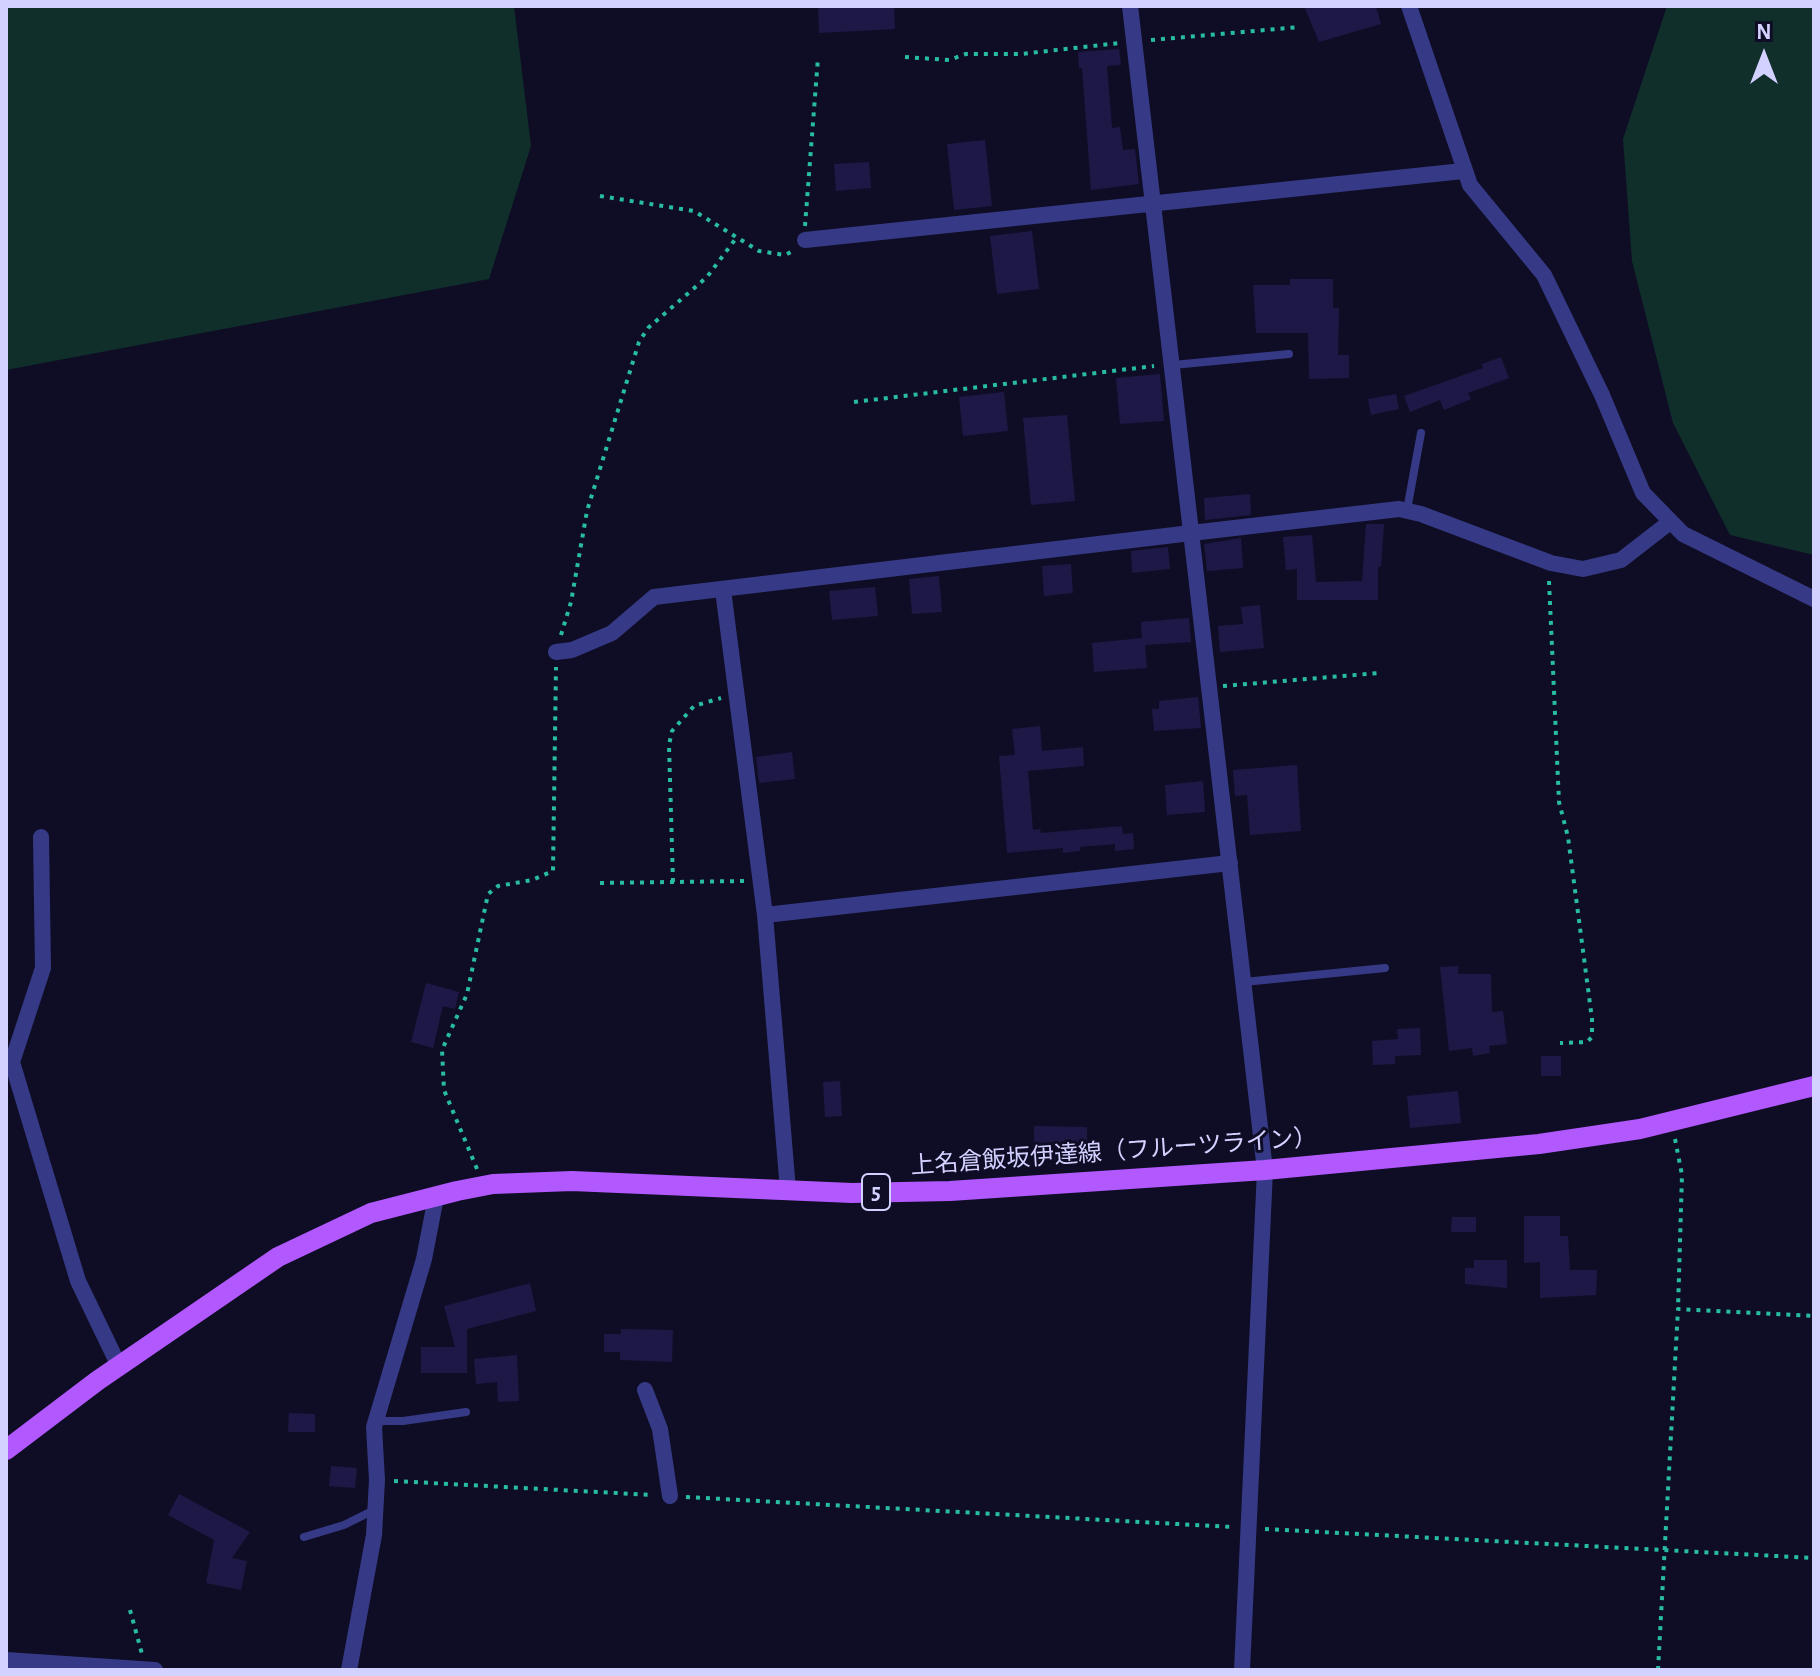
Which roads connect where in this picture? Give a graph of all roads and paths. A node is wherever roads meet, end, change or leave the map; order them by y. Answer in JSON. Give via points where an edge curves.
{"nodes":[{"id":1,"x":1130,"y":6,"type":"edge"},
{"id":2,"x":1409,"y":6,"type":"edge"},
{"id":3,"x":1300,"y":27,"type":"dead end"},
{"id":4,"x":1134,"y":41,"type":"junction"},
{"id":5,"x":905,"y":57,"type":"dead end"},
{"id":6,"x":818,"y":58,"type":"dead end"},
{"id":7,"x":1463,"y":171,"type":"junction"},
{"id":8,"x":600,"y":196,"type":"dead end"},
{"id":9,"x":1154,"y":205,"type":"junction"},
{"id":10,"x":737,"y":237,"type":"junction"},
{"id":11,"x":805,"y":240,"type":"junction"},
{"id":12,"x":1289,"y":354,"type":"dead end"},
{"id":13,"x":1173,"y":365,"type":"junction"},
{"id":14,"x":854,"y":402,"type":"dead end"},
{"id":15,"x":1421,"y":433,"type":"dead end"},
{"id":16,"x":1407,"y":511,"type":"junction"},
{"id":17,"x":1670,"y":522,"type":"junction"},
{"id":18,"x":1191,"y":533,"type":"junction"},
{"id":19,"x":1551,"y":563,"type":"junction"},
{"id":20,"x":723,"y":590,"type":"junction"},
{"id":21,"x":1814,"y":599,"type":"edge"},
{"id":22,"x":556,"y":652,"type":"junction"},
{"id":23,"x":1379,"y":673,"type":"dead end"},
{"id":24,"x":1209,"y":687,"type":"junction"},
{"id":25,"x":737,"y":694,"type":"junction"},
{"id":26,"x":41,"y":837,"type":"dead end"},
{"id":27,"x":1230,"y":863,"type":"junction"},
{"id":28,"x":761,"y":881,"type":"junction"},
{"id":29,"x":673,"y":882,"type":"junction"},
{"id":30,"x":600,"y":883,"type":"dead end"},
{"id":31,"x":765,"y":915,"type":"junction"},
{"id":32,"x":1385,"y":968,"type":"dead end"},
{"id":33,"x":1244,"y":982,"type":"junction"},
{"id":34,"x":1560,"y":1043,"type":"dead end"},
{"id":35,"x":9,"y":1061,"type":"edge"},
{"id":36,"x":1814,"y":1086,"type":"edge"},
{"id":37,"x":1671,"y":1121,"type":"junction"},
{"id":38,"x":1265,"y":1170,"type":"junction"},
{"id":39,"x":485,"y":1186,"type":"junction"},
{"id":40,"x":788,"y":1190,"type":"junction"},
{"id":41,"x":436,"y":1197,"type":"junction"},
{"id":42,"x":1678,"y":1309,"type":"junction"},
{"id":43,"x":1814,"y":1316,"type":"edge"},
{"id":44,"x":119,"y":1366,"type":"junction"},
{"id":45,"x":645,"y":1390,"type":"dead end"},
{"id":46,"x":466,"y":1412,"type":"dead end"},
{"id":47,"x":375,"y":1421,"type":"junction"},
{"id":48,"x":6,"y":1450,"type":"edge"},
{"id":49,"x":377,"y":1480,"type":"junction"},
{"id":50,"x":670,"y":1496,"type":"junction"},
{"id":51,"x":375,"y":1510,"type":"junction"},
{"id":52,"x":1249,"y":1528,"type":"junction"},
{"id":53,"x":304,"y":1537,"type":"dead end"},
{"id":54,"x":1664,"y":1550,"type":"junction"},
{"id":55,"x":1814,"y":1558,"type":"edge"},
{"id":56,"x":130,"y":1610,"type":"dead end"},
{"id":57,"x":6,"y":1660,"type":"edge"},
{"id":58,"x":151,"y":1669,"type":"edge"},
{"id":59,"x":349,"y":1670,"type":"edge"},
{"id":60,"x":1242,"y":1670,"type":"edge"},
{"id":61,"x":1658,"y":1670,"type":"edge"}],
"edges":[{"from":1,"to":4,"type":"street"},
{"from":2,"to":7,"type":"street"},
{"from":3,"to":4,"type":"path"},
{"from":4,"to":5,"type":"path","via":[[1021,54],[966,54],[949,60]]},
{"from":4,"to":9,"type":"street"},
{"from":6,"to":11,"type":"path"},
{"from":7,"to":9,"type":"street"},
{"from":7,"to":17,"type":"street","via":[[1544,275],[1643,493]]},
{"from":8,"to":10,"type":"path","via":[[694,211]]},
{"from":9,"to":11,"type":"street"},
{"from":9,"to":13,"type":"street"},
{"from":10,"to":11,"type":"path","via":[[774,255],[785,255]]},
{"from":10,"to":22,"type":"path","via":[[707,277],[639,342],[587,511]]},
{"from":12,"to":13,"type":"lane"},
{"from":13,"to":14,"type":"path"},
{"from":13,"to":18,"type":"street"},
{"from":15,"to":16,"type":"lane"},
{"from":16,"to":18,"type":"street"},
{"from":16,"to":19,"type":"street"},
{"from":17,"to":19,"type":"street","via":[[1621,560],[1602,567]]},
{"from":17,"to":21,"type":"street","via":[[1683,534]]},
{"from":18,"to":20,"type":"street"},
{"from":18,"to":24,"type":"street"},
{"from":19,"to":34,"type":"path","via":[[1547,596],[1559,802],[1592,1019],[1587,1042]]},
{"from":20,"to":22,"type":"street","via":[[654,597],[612,633]]},
{"from":20,"to":25,"type":"street"},
{"from":22,"to":39,"type":"path","via":[[553,871],[498,886],[488,894],[467,994],[442,1050],[444,1090]]},
{"from":23,"to":24,"type":"path"},
{"from":24,"to":27,"type":"street"},
{"from":25,"to":28,"type":"street"},
{"from":25,"to":29,"type":"path","via":[[694,706],[672,731]]},
{"from":26,"to":35,"type":"street","via":[[43,968]]},
{"from":27,"to":31,"type":"street"},
{"from":27,"to":33,"type":"street"},
{"from":28,"to":29,"type":"path"},
{"from":28,"to":31,"type":"street"},
{"from":29,"to":30,"type":"path"},
{"from":31,"to":40,"type":"street"},
{"from":32,"to":33,"type":"lane"},
{"from":33,"to":38,"type":"street"},
{"from":35,"to":44,"type":"street","via":[[78,1281]]},
{"from":36,"to":37,"type":"main road","name":"上名倉飯坂伊達線（フルーツライン）","number":"5"},
{"from":37,"to":38,"type":"main road","name":"上名倉飯坂伊達線（フルーツライン）","number":"5","via":[[1539,1144]]},
{"from":37,"to":42,"type":"path","via":[[1682,1175]]},
{"from":38,"to":40,"type":"main road","name":"上名倉飯坂伊達線（フルーツライン）","number":"5","via":[[950,1191]]},
{"from":38,"to":52,"type":"street"},
{"from":39,"to":40,"type":"main road","name":"上名倉飯坂伊達線（フルーツライン）","number":"5","via":[[572,1181]]},
{"from":39,"to":41,"type":"main road","name":"上名倉飯坂伊達線（フルーツライン）","number":"5"},
{"from":41,"to":44,"type":"main road","name":"上名倉飯坂伊達線（フルーツライン）","number":"5","via":[[371,1213],[303,1243]]},
{"from":41,"to":47,"type":"street","via":[[416,1287]]},
{"from":42,"to":43,"type":"path"},
{"from":42,"to":54,"type":"path"},
{"from":44,"to":48,"type":"main road","name":"上名倉飯坂伊達線（フルーツライン）","number":"5"},
{"from":45,"to":50,"type":"street","via":[[660,1429]]},
{"from":46,"to":47,"type":"lane"},
{"from":47,"to":49,"type":"street"},
{"from":49,"to":50,"type":"path"},
{"from":49,"to":51,"type":"street"},
{"from":50,"to":52,"type":"path"},
{"from":51,"to":53,"type":"lane"},
{"from":51,"to":59,"type":"street"},
{"from":52,"to":54,"type":"path"},
{"from":52,"to":60,"type":"street"},
{"from":54,"to":55,"type":"path"},
{"from":54,"to":61,"type":"path"},
{"from":56,"to":58,"type":"path"},
{"from":57,"to":58,"type":"street"}]}
